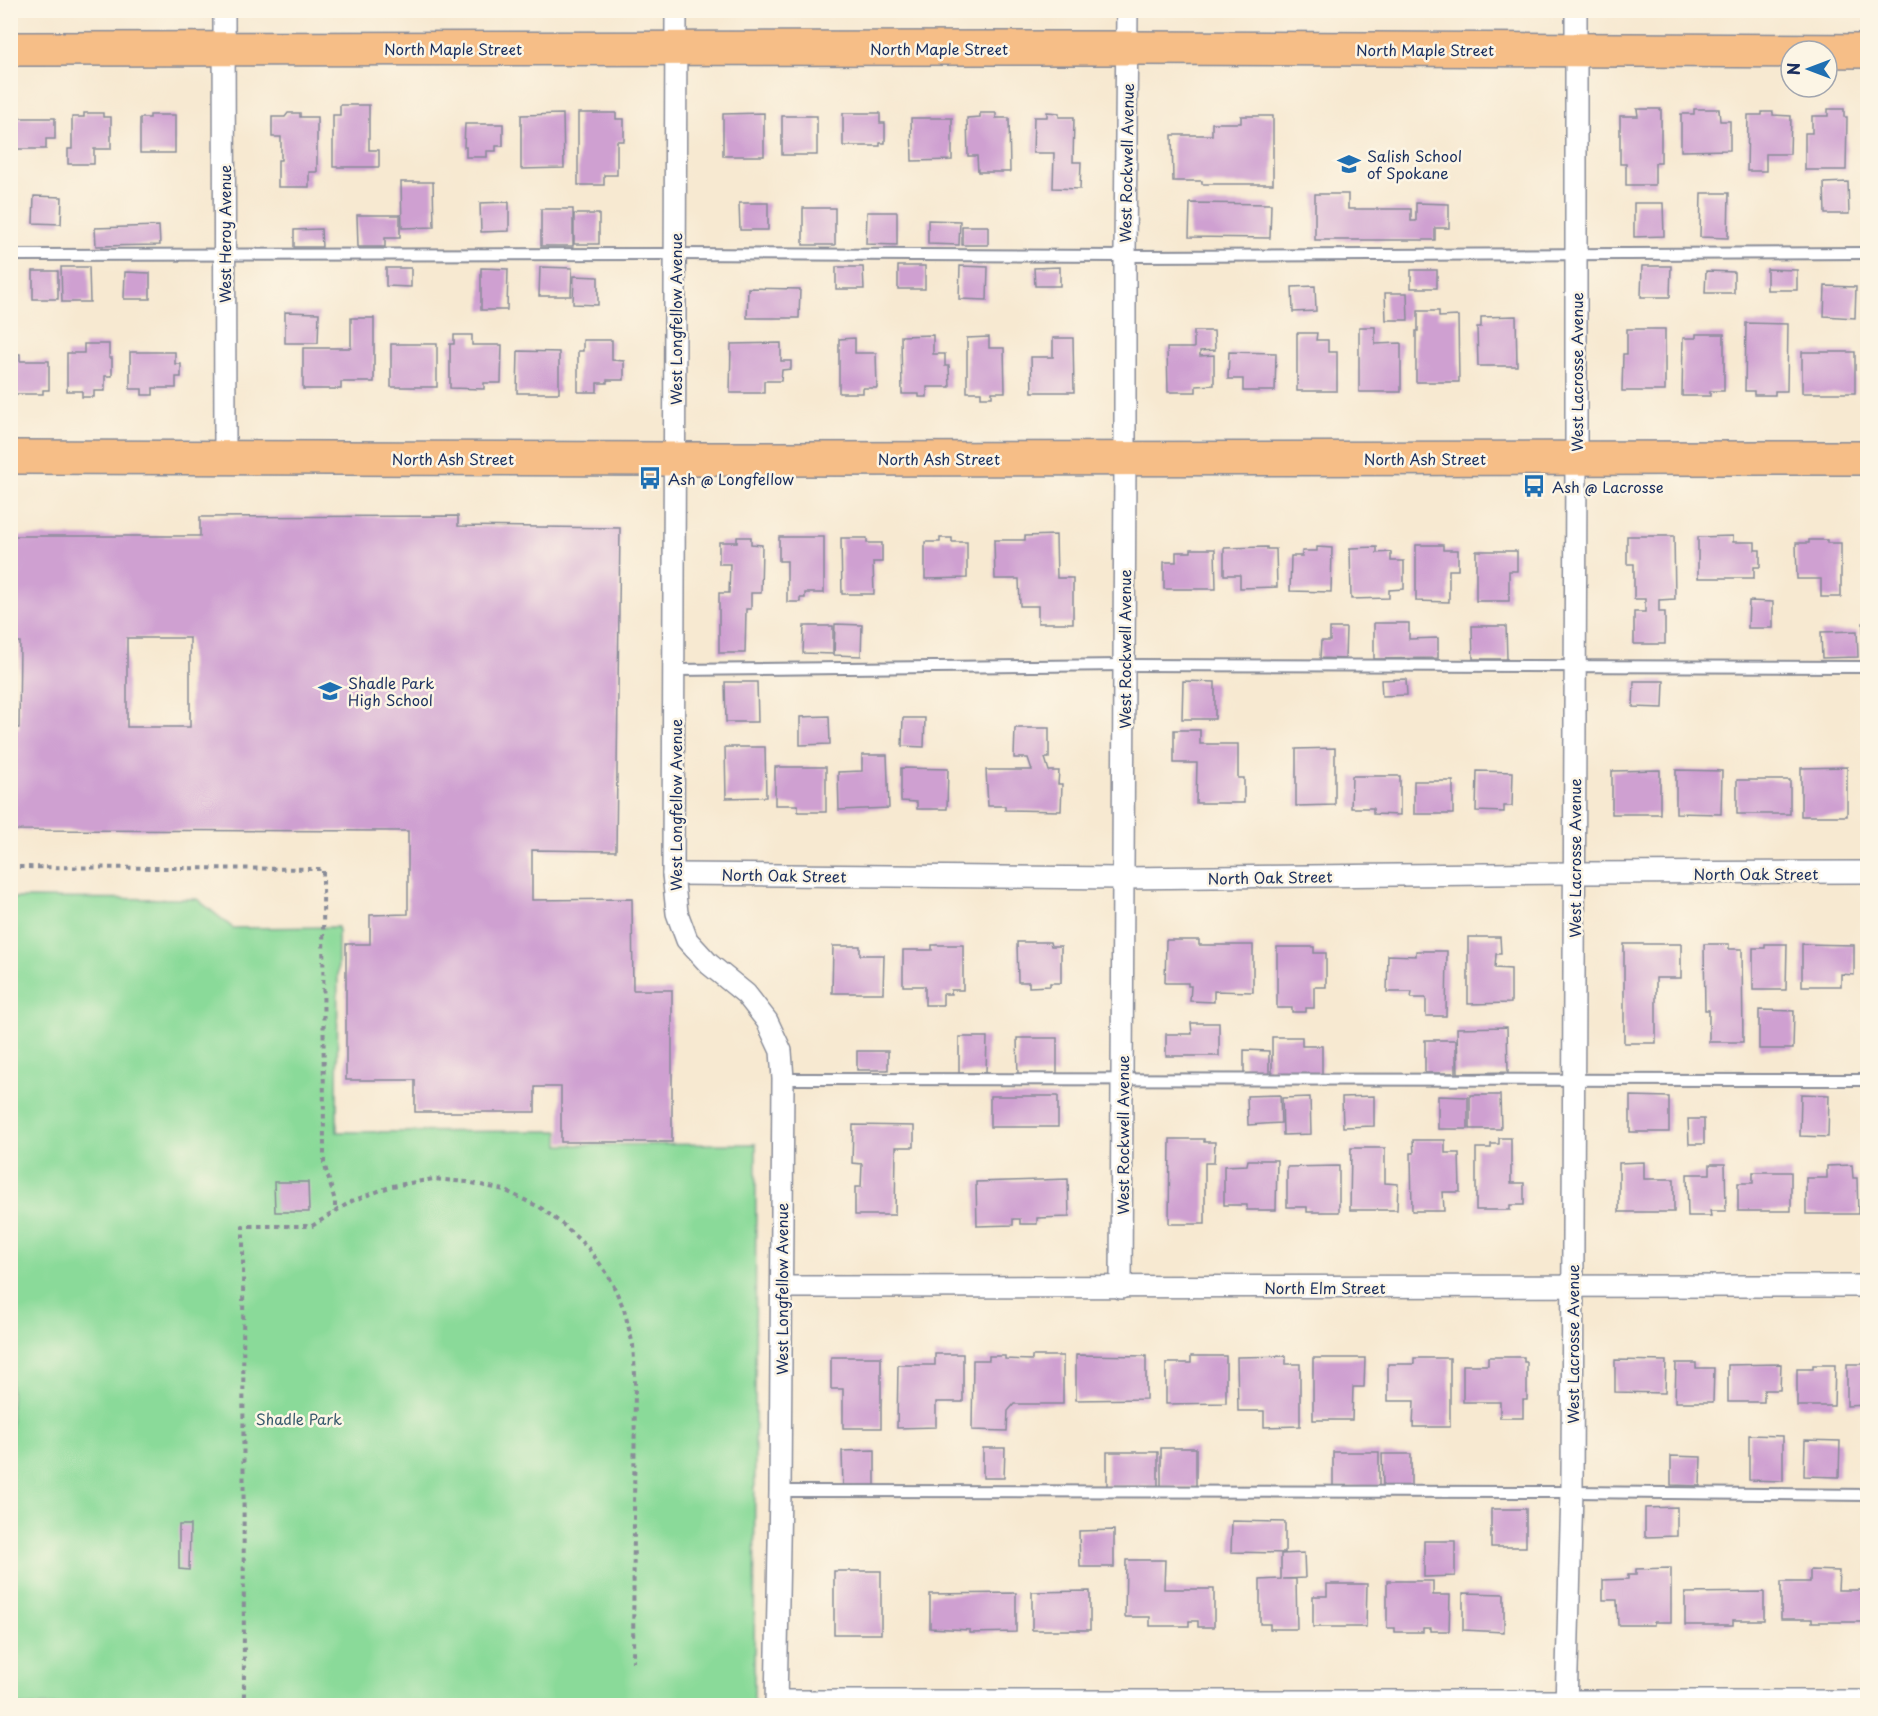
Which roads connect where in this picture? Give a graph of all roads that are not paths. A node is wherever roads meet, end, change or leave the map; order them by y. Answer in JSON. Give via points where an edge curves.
{"nodes":[{"id":1,"x":224,"y":10,"type":"edge"},
{"id":2,"x":676,"y":10,"type":"edge"},
{"id":3,"x":1128,"y":10,"type":"edge"},
{"id":4,"x":1576,"y":10,"type":"edge"},
{"id":5,"x":224,"y":48,"type":"junction"},
{"id":6,"x":676,"y":48,"type":"junction"},
{"id":7,"x":1128,"y":48,"type":"junction"},
{"id":8,"x":10,"y":49,"type":"edge"},
{"id":9,"x":1575,"y":50,"type":"junction"},
{"id":10,"x":1868,"y":51,"type":"edge"},
{"id":11,"x":1868,"y":253,"type":"edge"},
{"id":12,"x":225,"y":254,"type":"junction"},
{"id":13,"x":675,"y":254,"type":"junction"},
{"id":14,"x":10,"y":255,"type":"edge"},
{"id":15,"x":1576,"y":255,"type":"junction"},
{"id":16,"x":1125,"y":256,"type":"junction"},
{"id":17,"x":10,"y":457,"type":"edge"},
{"id":18,"x":225,"y":457,"type":"junction"},
{"id":19,"x":1125,"y":457,"type":"junction"},
{"id":20,"x":1868,"y":458,"type":"edge"},
{"id":21,"x":675,"y":459,"type":"junction"},
{"id":22,"x":1576,"y":459,"type":"junction"},
{"id":23,"x":1124,"y":665,"type":"junction"},
{"id":24,"x":1575,"y":665,"type":"junction"},
{"id":25,"x":1868,"y":667,"type":"edge"},
{"id":26,"x":675,"y":670,"type":"junction"},
{"id":27,"x":1573,"y":873,"type":"junction"},
{"id":28,"x":1868,"y":873,"type":"edge"},
{"id":29,"x":673,"y":874,"type":"junction"},
{"id":30,"x":1123,"y":878,"type":"junction"},
{"id":31,"x":783,"y":1079,"type":"junction"},
{"id":32,"x":1122,"y":1079,"type":"junction"},
{"id":33,"x":1868,"y":1080,"type":"edge"},
{"id":34,"x":1573,"y":1081,"type":"junction"},
{"id":35,"x":1572,"y":1286,"type":"junction"},
{"id":36,"x":1868,"y":1286,"type":"edge"},
{"id":37,"x":782,"y":1287,"type":"junction"},
{"id":38,"x":1121,"y":1288,"type":"junction"},
{"id":39,"x":780,"y":1491,"type":"junction"},
{"id":40,"x":1572,"y":1492,"type":"junction"},
{"id":41,"x":1868,"y":1495,"type":"edge"},
{"id":42,"x":1868,"y":1701,"type":"edge"},
{"id":43,"x":776,"y":1703,"type":"edge"},
{"id":44,"x":1566,"y":1703,"type":"edge"}],
"edges":[{"from":1,"to":5,"type":"street","name":"West Heroy Avenue"},
{"from":2,"to":6,"type":"street","name":"West Longfellow Avenue"},
{"from":3,"to":7,"type":"street","name":"West Rockwell Avenue"},
{"from":4,"to":9,"type":"street","name":"West Lacrosse Avenue"},
{"from":5,"to":6,"type":"main road","name":"North Maple Street"},
{"from":5,"to":8,"type":"main road","name":"North Maple Street"},
{"from":5,"to":12,"type":"street","name":"West Heroy Avenue"},
{"from":6,"to":7,"type":"main road","name":"North Maple Street"},
{"from":6,"to":13,"type":"street","name":"West Longfellow Avenue"},
{"from":7,"to":9,"type":"main road","name":"North Maple Street"},
{"from":7,"to":16,"type":"street","name":"West Rockwell Avenue"},
{"from":9,"to":10,"type":"main road","name":"North Maple Street"},
{"from":9,"to":15,"type":"street","name":"West Lacrosse Avenue"},
{"from":11,"to":15,"type":"lane"},
{"from":12,"to":13,"type":"lane"},
{"from":12,"to":14,"type":"lane"},
{"from":12,"to":18,"type":"street","name":"West Heroy Avenue"},
{"from":13,"to":16,"type":"lane"},
{"from":13,"to":21,"type":"street","name":"West Longfellow Avenue"},
{"from":15,"to":16,"type":"lane"},
{"from":15,"to":22,"type":"street","name":"West Lacrosse Avenue"},
{"from":16,"to":19,"type":"street","name":"West Rockwell Avenue"},
{"from":17,"to":18,"type":"main road","name":"North Ash Street"},
{"from":18,"to":21,"type":"main road","name":"North Ash Street"},
{"from":19,"to":21,"type":"main road","name":"North Ash Street"},
{"from":19,"to":22,"type":"main road","name":"North Ash Street"},
{"from":19,"to":23,"type":"street","name":"West Rockwell Avenue"},
{"from":20,"to":22,"type":"main road","name":"North Ash Street"},
{"from":21,"to":26,"type":"street","name":"West Longfellow Avenue"},
{"from":22,"to":24,"type":"street","name":"West Lacrosse Avenue"},
{"from":23,"to":24,"type":"lane"},
{"from":23,"to":26,"type":"lane"},
{"from":23,"to":30,"type":"street","name":"West Rockwell Avenue"},
{"from":24,"to":25,"type":"lane"},
{"from":24,"to":27,"type":"street","name":"West Lacrosse Avenue"},
{"from":26,"to":29,"type":"street","name":"West Longfellow Avenue"},
{"from":27,"to":28,"type":"street","name":"North Oak Street"},
{"from":27,"to":30,"type":"street","name":"North Oak Street"},
{"from":27,"to":34,"type":"street","name":"West Lacrosse Avenue"},
{"from":29,"to":30,"type":"street","name":"North Oak Street"},
{"from":29,"to":31,"type":"street","name":"West Longfellow Avenue","via":[[677,912],[687,940],[746,994],[767,1021],[781,1051]]},
{"from":30,"to":32,"type":"street","name":"West Rockwell Avenue"},
{"from":31,"to":32,"type":"lane"},
{"from":31,"to":37,"type":"street","name":"West Longfellow Avenue"},
{"from":32,"to":34,"type":"lane"},
{"from":32,"to":38,"type":"street","name":"West Rockwell Avenue"},
{"from":33,"to":34,"type":"lane"},
{"from":34,"to":35,"type":"street","name":"West Lacrosse Avenue"},
{"from":35,"to":36,"type":"street","name":"North Elm Street"},
{"from":35,"to":38,"type":"street","name":"North Elm Street"},
{"from":35,"to":40,"type":"street","name":"West Lacrosse Avenue"},
{"from":37,"to":38,"type":"street","name":"North Elm Street"},
{"from":37,"to":39,"type":"street","name":"West Longfellow Avenue"},
{"from":39,"to":40,"type":"lane"},
{"from":39,"to":43,"type":"street","name":"West Longfellow Avenue"},
{"from":40,"to":41,"type":"lane"},
{"from":40,"to":44,"type":"street","name":"West Lacrosse Avenue"},
{"from":42,"to":44,"type":"street"},
{"from":43,"to":44,"type":"street"}]}
